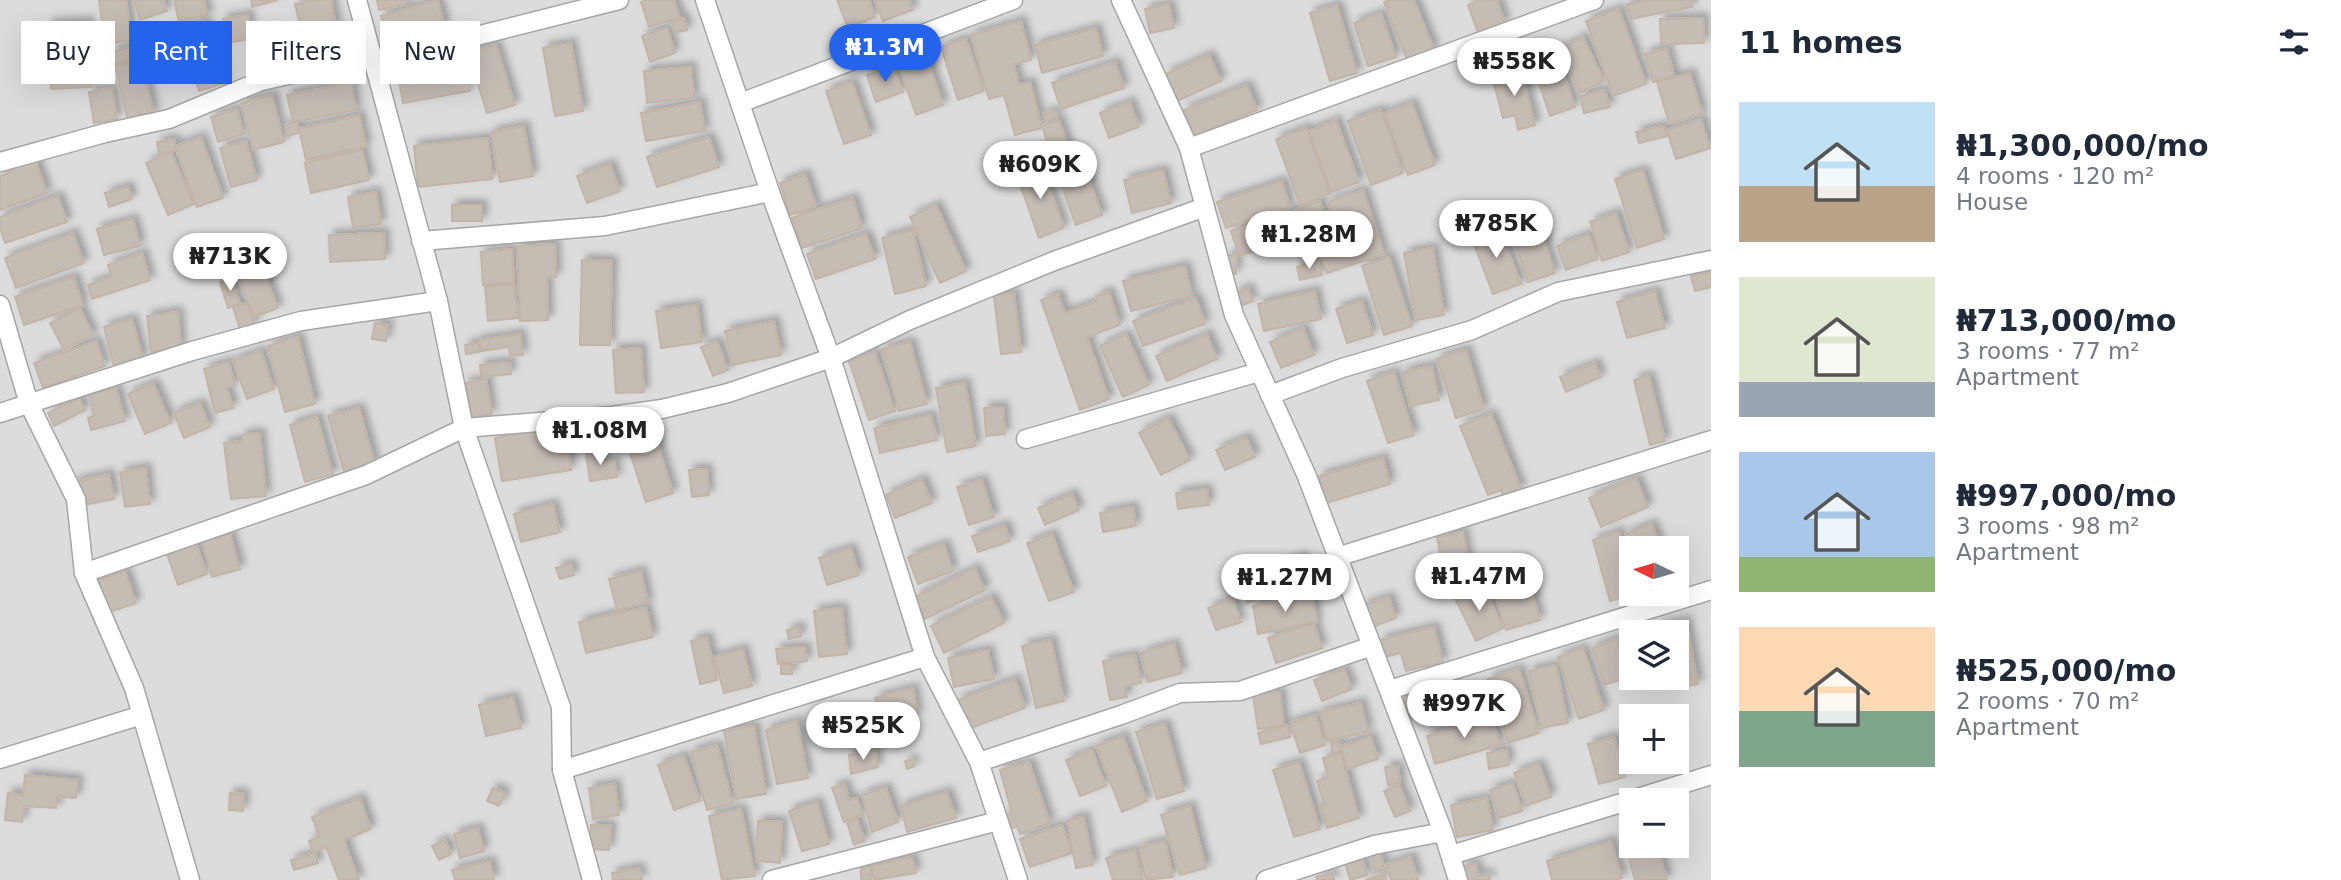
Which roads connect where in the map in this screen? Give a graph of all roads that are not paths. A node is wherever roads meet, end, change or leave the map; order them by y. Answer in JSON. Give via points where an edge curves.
{"nodes":[{"id":1,"x":357,"y":0,"type":"edge"},
{"id":2,"x":619,"y":0,"type":"edge"},
{"id":3,"x":705,"y":0,"type":"edge"},
{"id":4,"x":1013,"y":0,"type":"edge"},
{"id":5,"x":1121,"y":0,"type":"edge"},
{"id":6,"x":1594,"y":0,"type":"edge"},
{"id":7,"x":373,"y":60,"type":"junction"},
{"id":8,"x":740,"y":103,"type":"junction"},
{"id":9,"x":1189,"y":148,"type":"junction"},
{"id":10,"x":0,"y":162,"type":"edge"},
{"id":11,"x":770,"y":192,"type":"junction"},
{"id":12,"x":1205,"y":207,"type":"junction"},
{"id":13,"x":421,"y":241,"type":"junction"},
{"id":14,"x":1711,"y":260,"type":"edge"},
{"id":15,"x":438,"y":301,"type":"junction"},
{"id":16,"x":0,"y":305,"type":"edge"},
{"id":17,"x":831,"y":358,"type":"junction"},
{"id":18,"x":1259,"y":372,"type":"junction"},
{"id":19,"x":1270,"y":395,"type":"junction"},
{"id":20,"x":29,"y":404,"type":"junction"},
{"id":21,"x":0,"y":413,"type":"edge"},
{"id":22,"x":464,"y":428,"type":"junction"},
{"id":23,"x":1026,"y":439,"type":"dead end"},
{"id":24,"x":1711,"y":440,"type":"edge"},
{"id":25,"x":1337,"y":556,"type":"junction"},
{"id":26,"x":84,"y":573,"type":"junction"},
{"id":27,"x":1711,"y":590,"type":"edge"},
{"id":28,"x":1373,"y":646,"type":"junction"},
{"id":29,"x":925,"y":657,"type":"junction"},
{"id":30,"x":1389,"y":690,"type":"junction"},
{"id":31,"x":142,"y":715,"type":"junction"},
{"id":32,"x":0,"y":759,"type":"edge"},
{"id":33,"x":979,"y":762,"type":"junction"},
{"id":34,"x":562,"y":770,"type":"junction"},
{"id":35,"x":1711,"y":775,"type":"edge"},
{"id":36,"x":1669,"y":788,"type":"edge"},
{"id":37,"x":1619,"y":804,"type":"edge"},
{"id":38,"x":998,"y":821,"type":"junction"},
{"id":39,"x":1443,"y":832,"type":"junction"},
{"id":40,"x":1451,"y":855,"type":"junction"},
{"id":41,"x":190,"y":880,"type":"edge"},
{"id":42,"x":592,"y":880,"type":"edge"},
{"id":43,"x":772,"y":880,"type":"edge"},
{"id":44,"x":1018,"y":880,"type":"edge"},
{"id":45,"x":1266,"y":880,"type":"edge"},
{"id":46,"x":1458,"y":880,"type":"edge"}],
"edges":[{"from":1,"to":7,"type":"street"},
{"from":2,"to":7,"type":"street"},
{"from":3,"to":8,"type":"street"},
{"from":4,"to":8,"type":"street"},
{"from":5,"to":9,"type":"street"},
{"from":6,"to":9,"type":"street"},
{"from":7,"to":10,"type":"street","via":[[261,81],[169,119]]},
{"from":7,"to":13,"type":"street"},
{"from":8,"to":11,"type":"street"},
{"from":9,"to":12,"type":"street"},
{"from":11,"to":13,"type":"street","via":[[605,226]]},
{"from":11,"to":17,"type":"street"},
{"from":12,"to":17,"type":"street","via":[[1018,275]]},
{"from":12,"to":18,"type":"street","via":[[1234,314]]},
{"from":13,"to":15,"type":"street"},
{"from":14,"to":19,"type":"street","via":[[1558,292],[1472,330],[1342,368]]},
{"from":15,"to":20,"type":"street","via":[[301,321]]},
{"from":15,"to":22,"type":"street"},
{"from":16,"to":20,"type":"street"},
{"from":17,"to":22,"type":"street","via":[[728,393],[662,409]]},
{"from":17,"to":29,"type":"street"},
{"from":18,"to":19,"type":"street"},
{"from":18,"to":23,"type":"street"},
{"from":19,"to":25,"type":"street"},
{"from":20,"to":21,"type":"street"},
{"from":20,"to":26,"type":"street","via":[[76,499]]},
{"from":22,"to":26,"type":"street","via":[[366,475]]},
{"from":22,"to":34,"type":"street","via":[[561,707]]},
{"from":24,"to":25,"type":"street"},
{"from":25,"to":28,"type":"street"},
{"from":26,"to":31,"type":"street"},
{"from":27,"to":30,"type":"street"},
{"from":28,"to":30,"type":"street"},
{"from":28,"to":33,"type":"street","via":[[1240,691],[1180,693]]},
{"from":29,"to":33,"type":"street"},
{"from":29,"to":34,"type":"street"},
{"from":30,"to":39,"type":"street"},
{"from":31,"to":32,"type":"street"},
{"from":31,"to":41,"type":"street"},
{"from":33,"to":38,"type":"street"},
{"from":34,"to":42,"type":"street"},
{"from":35,"to":36,"type":"street"},
{"from":37,"to":40,"type":"street"},
{"from":38,"to":43,"type":"street"},
{"from":38,"to":44,"type":"street"},
{"from":39,"to":40,"type":"street"},
{"from":39,"to":45,"type":"street","via":[[1374,845]]},
{"from":40,"to":46,"type":"street"}]}
